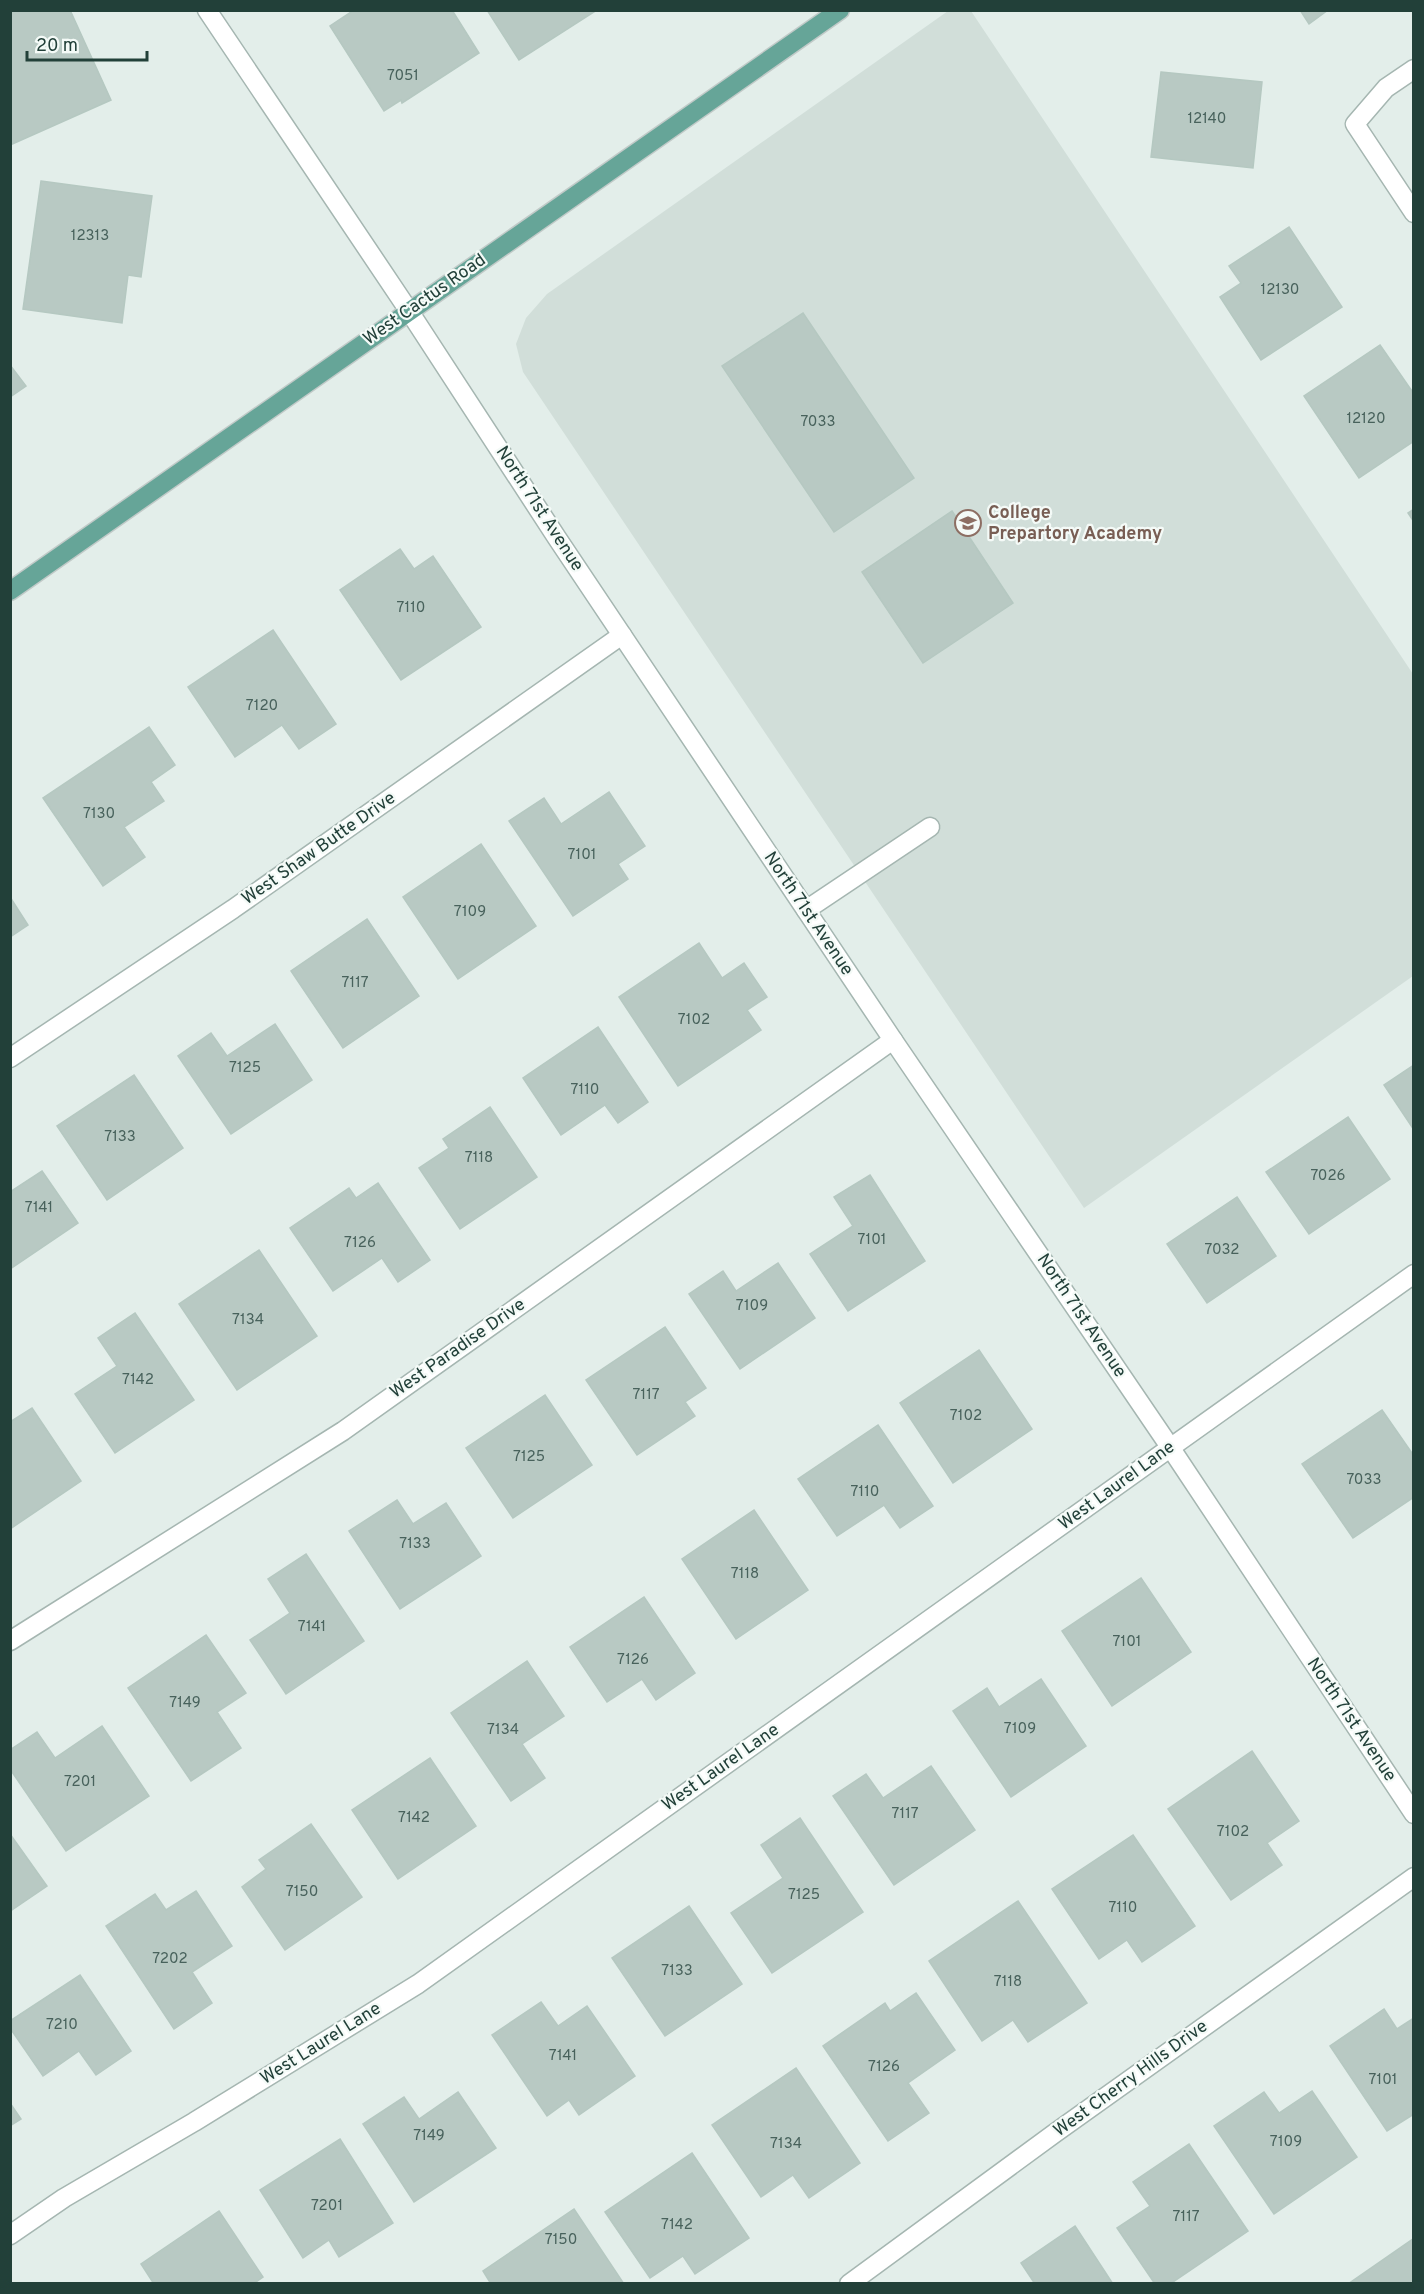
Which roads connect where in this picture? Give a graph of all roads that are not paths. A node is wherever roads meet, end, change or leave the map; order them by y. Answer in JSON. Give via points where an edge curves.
{"nodes":[{"id":1,"x":207,"y":10,"type":"edge"},
{"id":2,"x":840,"y":10,"type":"edge"},
{"id":3,"x":1413,"y":69,"type":"edge"},
{"id":4,"x":1413,"y":213,"type":"edge"},
{"id":5,"x":409,"y":311,"type":"junction"},
{"id":6,"x":10,"y":591,"type":"edge"},
{"id":7,"x":622,"y":635,"type":"junction"},
{"id":8,"x":930,"y":826,"type":"dead end"},
{"id":9,"x":806,"y":910,"type":"junction"},
{"id":10,"x":893,"y":1040,"type":"junction"},
{"id":11,"x":10,"y":1058,"type":"edge"},
{"id":12,"x":1413,"y":1274,"type":"edge"},
{"id":13,"x":1170,"y":1448,"type":"junction"},
{"id":14,"x":10,"y":1641,"type":"edge"},
{"id":15,"x":1413,"y":1814,"type":"edge"},
{"id":16,"x":1413,"y":1877,"type":"edge"},
{"id":17,"x":10,"y":2235,"type":"edge"},
{"id":18,"x":849,"y":2283,"type":"edge"}],
"edges":[{"from":1,"to":5,"type":"street","name":"North 71st Avenue"},
{"from":2,"to":5,"type":"main road","name":"West Cactus Road"},
{"from":3,"to":4,"type":"street","via":[[1386,88],[1355,124]]},
{"from":5,"to":6,"type":"main road","name":"West Cactus Road"},
{"from":5,"to":7,"type":"street","name":"North 71st Avenue"},
{"from":7,"to":9,"type":"street","name":"North 71st Avenue"},
{"from":7,"to":11,"type":"street","name":"West Shaw Butte Drive","via":[[233,909]]},
{"from":8,"to":9,"type":"street"},
{"from":9,"to":10,"type":"street","name":"North 71st Avenue"},
{"from":10,"to":13,"type":"street","name":"North 71st Avenue"},
{"from":10,"to":14,"type":"street","name":"West Paradise Drive","via":[[343,1431]]},
{"from":12,"to":13,"type":"street","name":"West Laurel Lane"},
{"from":13,"to":15,"type":"street","name":"North 71st Avenue"},
{"from":13,"to":17,"type":"street","name":"West Laurel Lane","via":[[418,1984],[64,2198]]},
{"from":16,"to":18,"type":"street","name":"West Cherry Hills Drive"}]}
